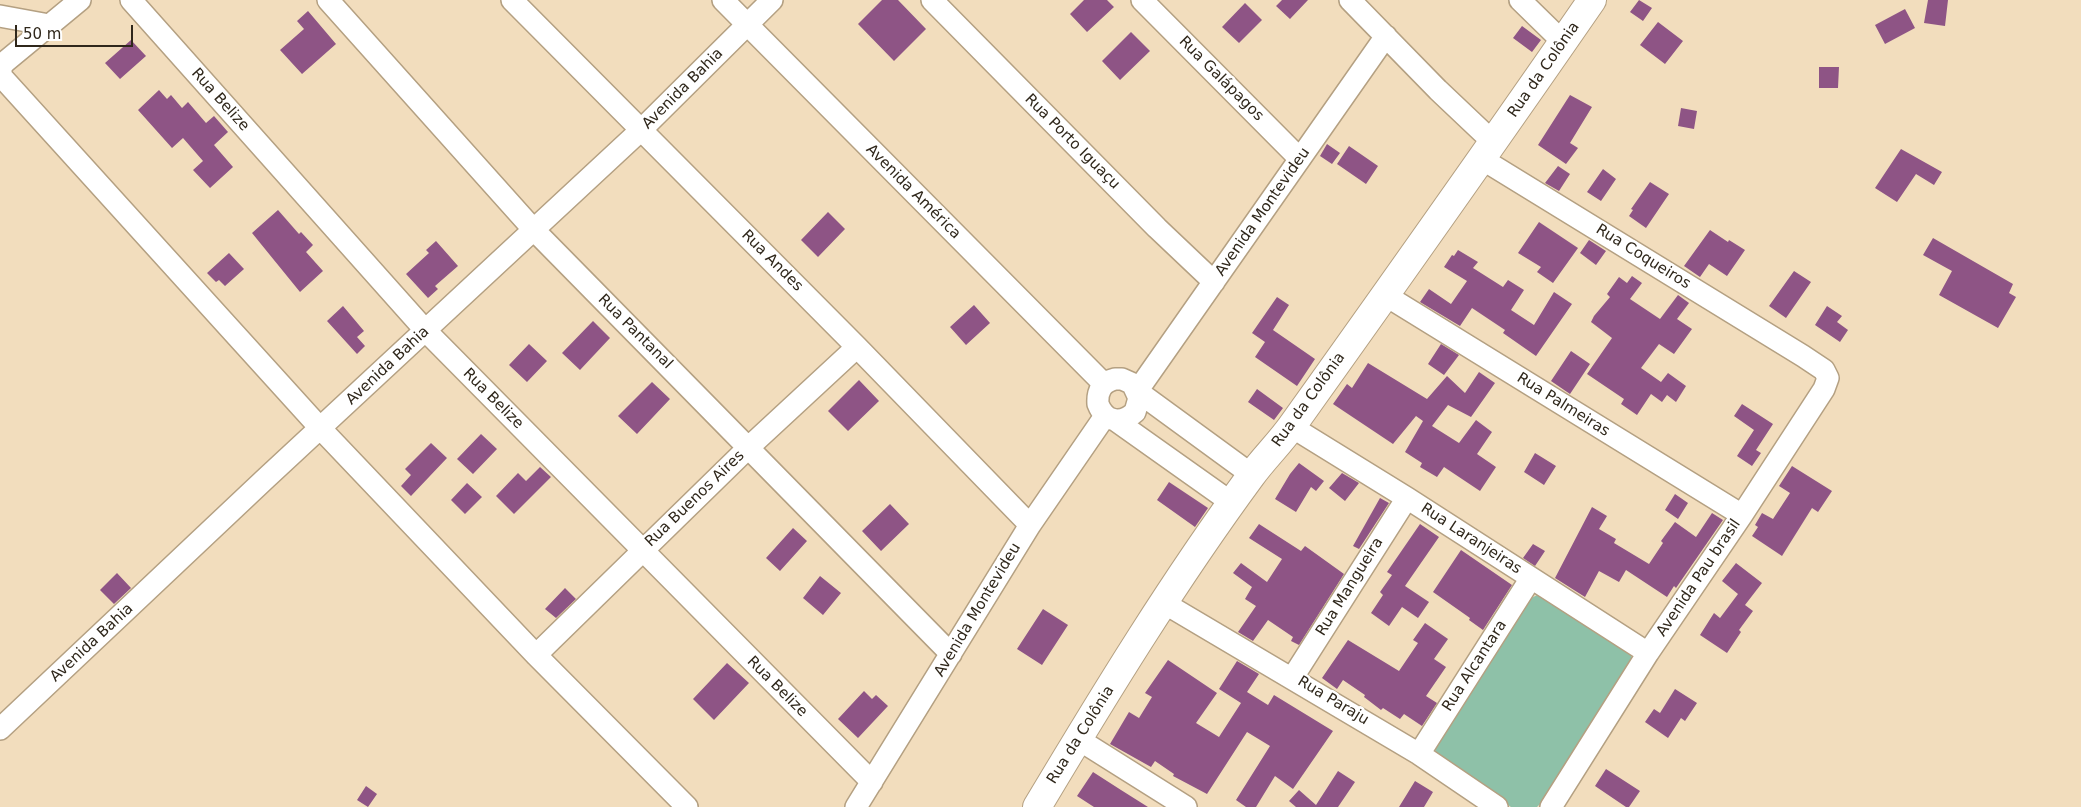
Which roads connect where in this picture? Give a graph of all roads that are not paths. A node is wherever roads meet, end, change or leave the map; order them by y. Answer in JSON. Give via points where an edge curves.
{"nodes":[{"id":1,"x":80,"y":0,"type":"edge"},
{"id":2,"x":131,"y":0,"type":"edge"},
{"id":3,"x":328,"y":0,"type":"edge"},
{"id":4,"x":512,"y":0,"type":"edge"},
{"id":5,"x":723,"y":0,"type":"edge"},
{"id":6,"x":772,"y":0,"type":"edge"},
{"id":7,"x":932,"y":0,"type":"edge"},
{"id":8,"x":1142,"y":0,"type":"edge"},
{"id":9,"x":1350,"y":0,"type":"edge"},
{"id":10,"x":1520,"y":0,"type":"edge"},
{"id":11,"x":1592,"y":0,"type":"edge"},
{"id":12,"x":0,"y":16,"type":"edge"},
{"id":13,"x":49,"y":25,"type":"junction"},
{"id":14,"x":747,"y":25,"type":"junction"},
{"id":15,"x":1386,"y":36,"type":"junction"},
{"id":16,"x":1563,"y":42,"type":"junction"},
{"id":17,"x":0,"y":71,"type":"edge"},
{"id":18,"x":641,"y":130,"type":"junction"},
{"id":19,"x":1488,"y":150,"type":"junction"},
{"id":20,"x":1299,"y":158,"type":"junction"},
{"id":21,"x":533,"y":229,"type":"junction"},
{"id":22,"x":1214,"y":282,"type":"junction"},
{"id":23,"x":1385,"y":295,"type":"junction"},
{"id":24,"x":426,"y":331,"type":"junction"},
{"id":25,"x":857,"y":347,"type":"junction"},
{"id":26,"x":1803,"y":356,"type":"joint"},
{"id":27,"x":1104,"y":384,"type":"junction"},
{"id":28,"x":1138,"y":389,"type":"junction"},
{"id":29,"x":1110,"y":418,"type":"junction"},
{"id":30,"x":1292,"y":427,"type":"junction"},
{"id":31,"x":320,"y":429,"type":"junction"},
{"id":32,"x":749,"y":447,"type":"junction"},
{"id":33,"x":1252,"y":475,"type":"junction"},
{"id":34,"x":1407,"y":498,"type":"junction"},
{"id":35,"x":1232,"y":503,"type":"junction"},
{"id":36,"x":1742,"y":515,"type":"junction"},
{"id":37,"x":1030,"y":525,"type":"junction"},
{"id":38,"x":642,"y":551,"type":"junction"},
{"id":39,"x":1532,"y":578,"type":"junction"},
{"id":40,"x":1164,"y":603,"type":"junction"},
{"id":41,"x":1648,"y":653,"type":"junction"},
{"id":42,"x":951,"y":654,"type":"junction"},
{"id":43,"x":536,"y":655,"type":"junction"},
{"id":44,"x":1293,"y":677,"type":"junction"},
{"id":45,"x":0,"y":729,"type":"edge"},
{"id":46,"x":1078,"y":739,"type":"junction"},
{"id":47,"x":1419,"y":754,"type":"junction"},
{"id":48,"x":872,"y":782,"type":"junction"},
{"id":49,"x":687,"y":807,"type":"edge"},
{"id":50,"x":856,"y":807,"type":"edge"},
{"id":51,"x":1037,"y":807,"type":"edge"},
{"id":52,"x":1186,"y":807,"type":"edge"},
{"id":53,"x":1497,"y":807,"type":"edge"},
{"id":54,"x":1551,"y":807,"type":"edge"}],
"edges":[{"from":1,"to":13,"type":"street"},
{"from":2,"to":24,"type":"street","name":"Rua Belize"},
{"from":3,"to":21,"type":"street","name":"Rua Pantanal"},
{"from":4,"to":18,"type":"street","name":"Rua Andes"},
{"from":5,"to":14,"type":"street","name":"Avenida América"},
{"from":6,"to":14,"type":"street","name":"Avenida Bahia"},
{"from":7,"to":22,"type":"street","name":"Rua Porto Iguaçu"},
{"from":8,"to":20,"type":"street","name":"Rua Galápagos"},
{"from":9,"to":15,"type":"street","name":"Rua Coqueiros"},
{"from":10,"to":16,"type":"street"},
{"from":11,"to":16,"type":"main road","name":"Rua da Colônia"},
{"from":12,"to":13,"type":"street"},
{"from":13,"to":17,"type":"street","via":[[5,62]]},
{"from":14,"to":18,"type":"street","name":"Avenida Bahia"},
{"from":14,"to":27,"type":"street","name":"Avenida América"},
{"from":15,"to":19,"type":"street","name":"Rua Coqueiros","via":[[1438,90]]},
{"from":15,"to":20,"type":"street","name":"Avenida Montevideu"},
{"from":16,"to":19,"type":"main road","name":"Rua da Colônia"},
{"from":17,"to":31,"type":"street","via":[[1,76]]},
{"from":18,"to":21,"type":"street","name":"Avenida Bahia"},
{"from":18,"to":25,"type":"street","name":"Rua Andes"},
{"from":19,"to":23,"type":"main road","name":"Rua da Colônia"},
{"from":19,"to":26,"type":"street","name":"Rua Coqueiros"},
{"from":20,"to":22,"type":"street","name":"Avenida Montevideu"},
{"from":21,"to":24,"type":"street","name":"Avenida Bahia"},
{"from":21,"to":32,"type":"street","name":"Rua Pantanal"},
{"from":22,"to":28,"type":"street","name":"Avenida Montevideu"},
{"from":23,"to":30,"type":"main road","name":"Rua da Colônia"},
{"from":23,"to":36,"type":"street","name":"Rua Palmeiras"},
{"from":24,"to":31,"type":"street","name":"Avenida Bahia"},
{"from":24,"to":38,"type":"street","name":"Rua Belize"},
{"from":25,"to":32,"type":"street","name":"Rua Buenos Aires"},
{"from":25,"to":37,"type":"street","name":"Rua Andes"},
{"from":26,"to":36,"type":"street","name":"Avenida Pau brasil","via":[[1824,370],[1828,378]]},
{"from":27,"to":28,"type":"street","via":[[1109,380],[1122,379]]},
{"from":27,"to":29,"type":"street","via":[[1097,397],[1098,404]]},
{"from":28,"to":29,"type":"street","via":[[1135,412],[1123,420]]},
{"from":28,"to":33,"type":"street"},
{"from":29,"to":35,"type":"street"},
{"from":29,"to":37,"type":"street","name":"Avenida Montevideu"},
{"from":30,"to":33,"type":"main road","name":"Rua da Colônia"},
{"from":30,"to":34,"type":"street","name":"Rua Laranjeiras"},
{"from":31,"to":43,"type":"street"},
{"from":31,"to":45,"type":"street","name":"Avenida Bahia"},
{"from":32,"to":38,"type":"street","name":"Rua Buenos Aires"},
{"from":32,"to":42,"type":"street","name":"Rua Pantanal"},
{"from":33,"to":35,"type":"main road","name":"Rua da Colônia"},
{"from":34,"to":39,"type":"street","name":"Rua Laranjeiras"},
{"from":34,"to":44,"type":"street","name":"Rua Mangueira"},
{"from":35,"to":40,"type":"main road","name":"Rua da Colônia"},
{"from":36,"to":41,"type":"street","name":"Avenida Pau brasil"},
{"from":37,"to":42,"type":"street","name":"Avenida Montevideu"},
{"from":38,"to":43,"type":"street","name":"Rua Buenos Aires"},
{"from":38,"to":48,"type":"street","name":"Rua Belize"},
{"from":39,"to":41,"type":"street","name":"Rua Laranjeiras"},
{"from":39,"to":47,"type":"street","name":"Rua Alcantara"},
{"from":40,"to":44,"type":"street","name":"Rua Paraju"},
{"from":40,"to":46,"type":"main road","name":"Rua da Colônia"},
{"from":41,"to":54,"type":"street","name":"Avenida Pau brasil"},
{"from":42,"to":48,"type":"street","name":"Avenida Montevideu"},
{"from":43,"to":49,"type":"street"},
{"from":44,"to":47,"type":"street","name":"Rua Paraju"},
{"from":46,"to":51,"type":"main road","name":"Rua da Colônia"},
{"from":46,"to":52,"type":"street"},
{"from":47,"to":53,"type":"street","name":"Rua Paraju"},
{"from":48,"to":50,"type":"street","name":"Avenida Montevideu"}]}
